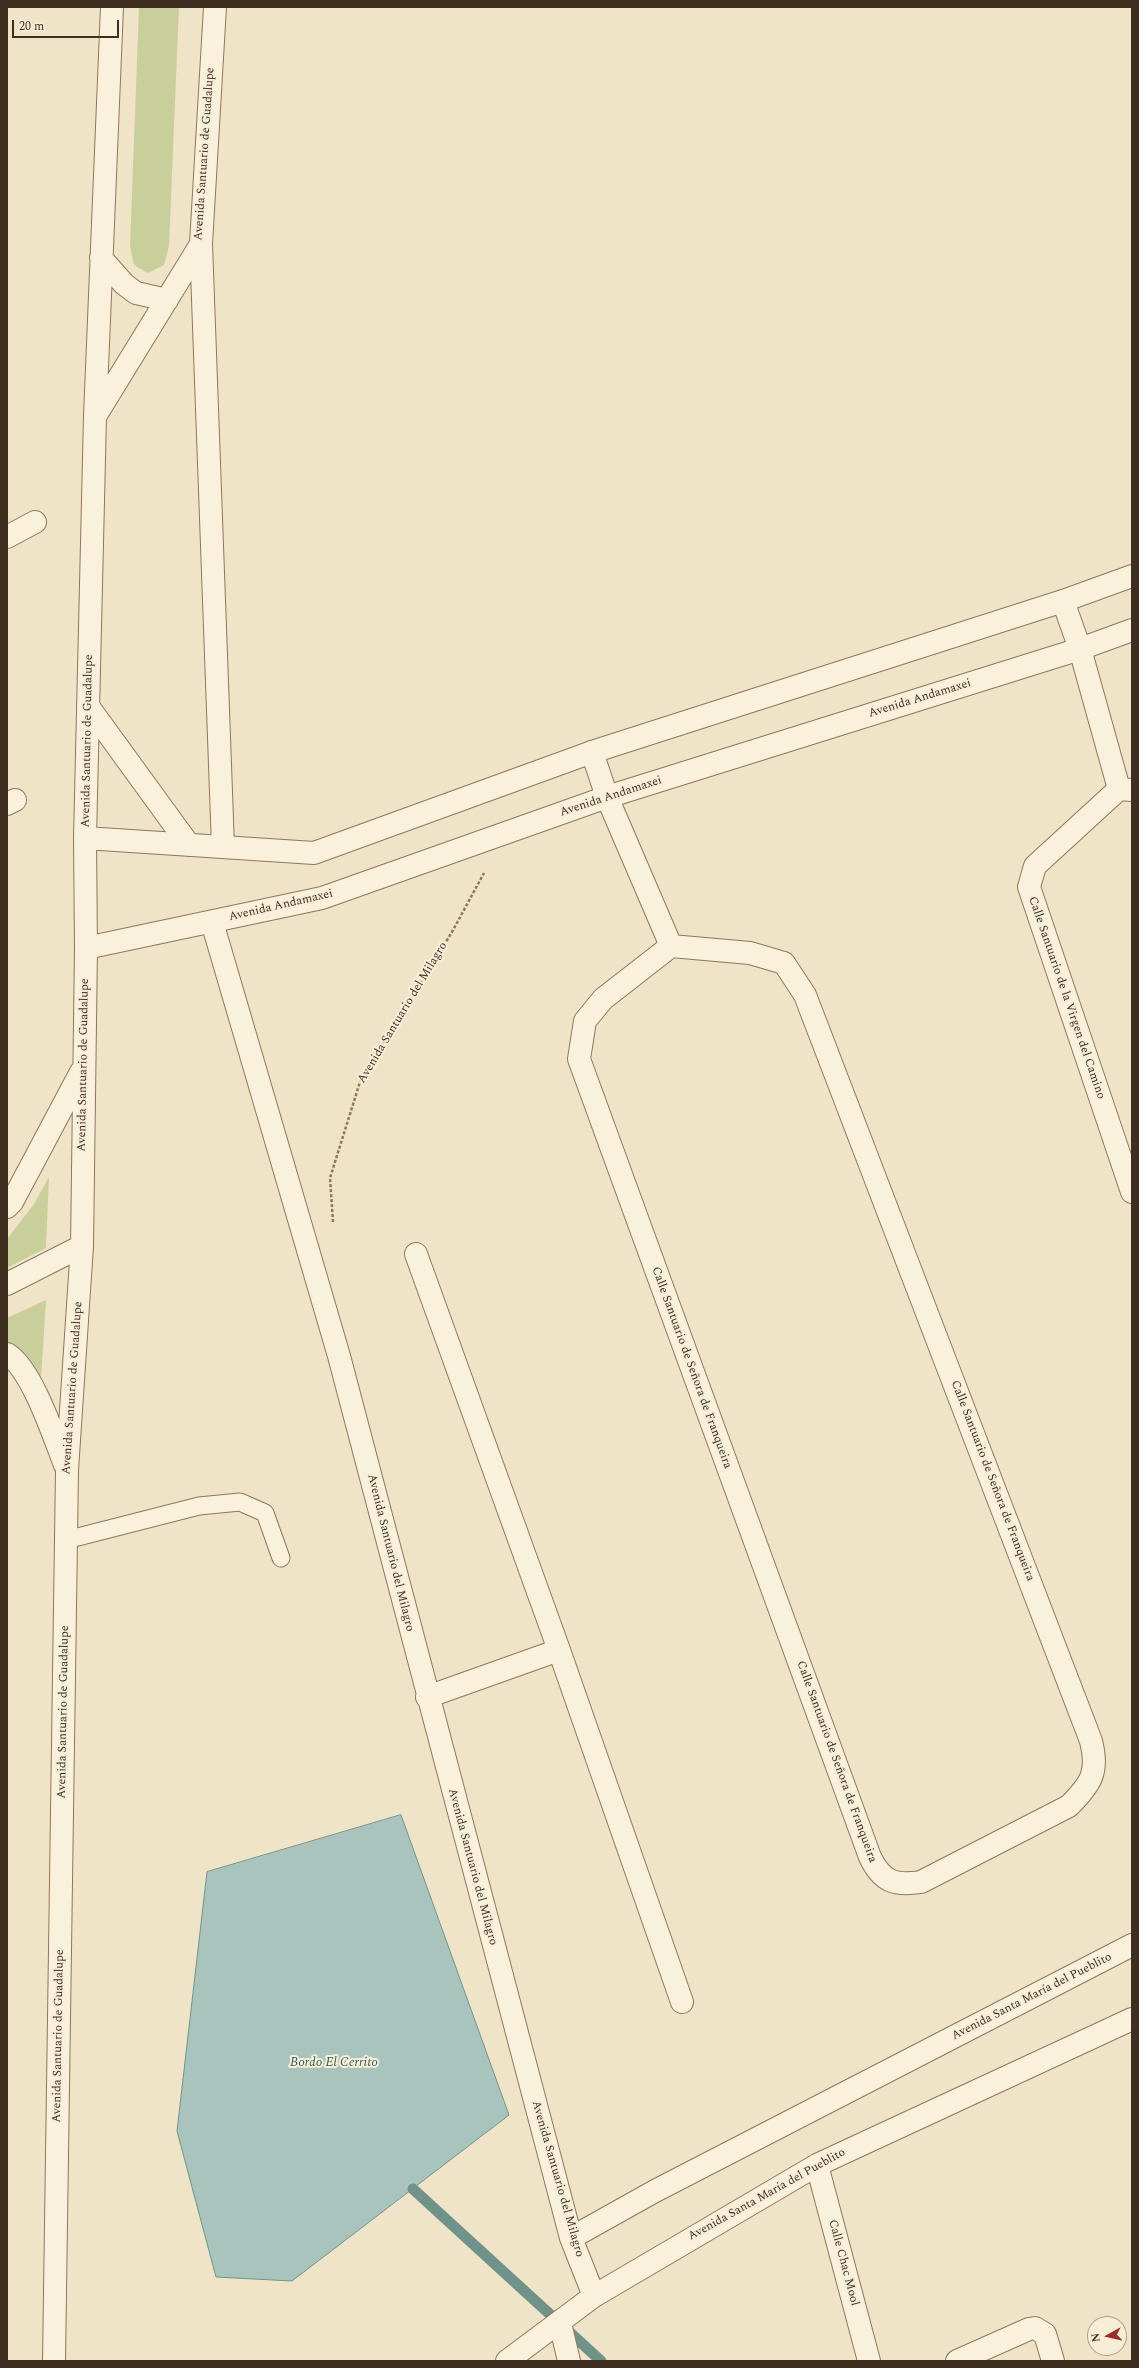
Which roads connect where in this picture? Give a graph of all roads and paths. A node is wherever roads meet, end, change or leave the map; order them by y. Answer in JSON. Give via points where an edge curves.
{"nodes":[{"id":1,"x":112,"y":7,"type":"edge"},
{"id":2,"x":215,"y":7,"type":"edge"},
{"id":3,"x":201,"y":244,"type":"junction"},
{"id":4,"x":102,"y":258,"type":"junction"},
{"id":5,"x":167,"y":300,"type":"junction"},
{"id":6,"x":95,"y":416,"type":"junction"},
{"id":7,"x":35,"y":522,"type":"dead end"},
{"id":8,"x":7,"y":537,"type":"edge"},
{"id":9,"x":1132,"y":576,"type":"edge"},
{"id":10,"x":1063,"y":601,"type":"junction"},
{"id":11,"x":1132,"y":630,"type":"edge"},
{"id":12,"x":1080,"y":649,"type":"junction"},
{"id":13,"x":88,"y":706,"type":"junction"},
{"id":14,"x":592,"y":752,"type":"junction"},
{"id":15,"x":1125,"y":789,"type":"edge"},
{"id":16,"x":607,"y":797,"type":"junction"},
{"id":17,"x":505,"y":833,"type":"junction"},
{"id":18,"x":85,"y":838,"type":"junction"},
{"id":19,"x":189,"y":845,"type":"junction"},
{"id":20,"x":223,"y":847,"type":"junction"},
{"id":21,"x":212,"y":922,"type":"junction"},
{"id":22,"x":671,"y":946,"type":"junction"},
{"id":23,"x":86,"y":948,"type":"junction"},
{"id":24,"x":83,"y":1069,"type":"junction"},
{"id":25,"x":1132,"y":1192,"type":"edge"},
{"id":26,"x":7,"y":1207,"type":"edge"},
{"id":27,"x":333,"y":1224,"type":"dead end"},
{"id":28,"x":82,"y":1246,"type":"junction"},
{"id":29,"x":416,"y":1254,"type":"dead end"},
{"id":30,"x":7,"y":1284,"type":"edge"},
{"id":31,"x":7,"y":1354,"type":"edge"},
{"id":32,"x":67,"y":1470,"type":"junction"},
{"id":33,"x":66,"y":1540,"type":"junction"},
{"id":34,"x":281,"y":1558,"type":"dead end"},
{"id":35,"x":559,"y":1650,"type":"junction"},
{"id":36,"x":427,"y":1697,"type":"junction"},
{"id":37,"x":1132,"y":1945,"type":"edge"},
{"id":38,"x":682,"y":2002,"type":"dead end"},
{"id":39,"x":1132,"y":2019,"type":"edge"},
{"id":40,"x":817,"y":2165,"type":"junction"},
{"id":41,"x":571,"y":2238,"type":"junction"},
{"id":42,"x":594,"y":2296,"type":"junction"},
{"id":43,"x":560,"y":2323,"type":"junction"},
{"id":44,"x":54,"y":2361,"type":"edge"},
{"id":45,"x":507,"y":2361,"type":"edge"},
{"id":46,"x":569,"y":2361,"type":"edge"},
{"id":47,"x":869,"y":2361,"type":"edge"},
{"id":48,"x":957,"y":2361,"type":"edge"},
{"id":49,"x":1053,"y":2361,"type":"edge"}],
"edges":[{"from":1,"to":4,"type":"street","name":"Avenida Santuario de Guadalupe"},
{"from":2,"to":3,"type":"street","name":"Avenida Santuario de Guadalupe"},
{"from":3,"to":5,"type":"street","name":"Avenida Santuario de Guadalupe"},
{"from":3,"to":20,"type":"street"},
{"from":4,"to":5,"type":"street","via":[[124,284],[136,293]]},
{"from":4,"to":6,"type":"street","name":"Avenida Santuario de Guadalupe"},
{"from":5,"to":6,"type":"street","name":"Avenida Santuario de Guadalupe"},
{"from":6,"to":13,"type":"street","name":"Avenida Santuario de Guadalupe"},
{"from":7,"to":8,"type":"street"},
{"from":9,"to":10,"type":"street"},
{"from":10,"to":12,"type":"street","name":"Calle Santuario de la Virgen del Camino"},
{"from":10,"to":14,"type":"street"},
{"from":11,"to":12,"type":"street","name":"Avenida Andamaxei"},
{"from":12,"to":15,"type":"street","name":"Calle Santuario de la Virgen del Camino"},
{"from":12,"to":16,"type":"street","name":"Avenida Andamaxei"},
{"from":13,"to":18,"type":"street","name":"Avenida Santuario de Guadalupe"},
{"from":13,"to":19,"type":"street"},
{"from":14,"to":16,"type":"street"},
{"from":14,"to":20,"type":"street","via":[[314,853]]},
{"from":15,"to":25,"type":"street","name":"Calle Santuario de la Virgen del Camino","via":[[1035,866],[1031,872],[1029,886]]},
{"from":16,"to":17,"type":"street","name":"Avenida Andamaxei"},
{"from":16,"to":22,"type":"street"},
{"from":17,"to":21,"type":"street","name":"Avenida Andamaxei","via":[[322,898]]},
{"from":17,"to":27,"type":"path","name":"Avenida Santuario del Milagro","via":[[452,932],[360,1082],[330,1178]]},
{"from":18,"to":19,"type":"street"},
{"from":18,"to":23,"type":"street","name":"Avenida Santuario de Guadalupe"},
{"from":19,"to":20,"type":"street"},
{"from":21,"to":23,"type":"street","name":"Avenida Andamaxei"},
{"from":21,"to":36,"type":"street","name":"Avenida Santuario del Milagro","via":[[339,1356]]},
{"from":22,"to":22,"type":"street","name":"Calle Santuario de Señora de Franqueira","via":[[603,1000],[585,1021],[579,1059],[870,1857],[876,1870],[887,1880],[904,1884],[922,1882],[1069,1806],[1082,1793],[1093,1776],[1095,1759],[1091,1741],[805,995],[784,963],[750,953]]},
{"from":23,"to":24,"type":"street","name":"Avenida Santuario de Guadalupe"},
{"from":24,"to":26,"type":"street"},
{"from":24,"to":28,"type":"street","name":"Avenida Santuario de Guadalupe"},
{"from":28,"to":30,"type":"street"},
{"from":28,"to":32,"type":"street","name":"Avenida Santuario de Guadalupe"},
{"from":29,"to":35,"type":"street"},
{"from":31,"to":32,"type":"street","via":[[13,1358],[32,1385]]},
{"from":32,"to":33,"type":"street","name":"Avenida Santuario de Guadalupe"},
{"from":33,"to":34,"type":"lane","via":[[199,1506],[240,1502],[265,1513]]},
{"from":33,"to":44,"type":"street","name":"Avenida Santuario de Guadalupe"},
{"from":35,"to":36,"type":"street"},
{"from":35,"to":38,"type":"street"},
{"from":36,"to":41,"type":"street","name":"Avenida Santuario del Milagro"},
{"from":37,"to":41,"type":"street","name":"Avenida Santa María del Pueblito","via":[[669,2184]]},
{"from":39,"to":40,"type":"street","name":"Avenida Santa María del Pueblito"},
{"from":40,"to":42,"type":"street","name":"Avenida Santa María del Pueblito"},
{"from":40,"to":47,"type":"street","name":"Calle Chac Mool"},
{"from":41,"to":42,"type":"street","name":"Avenida Santuario del Milagro"},
{"from":42,"to":43,"type":"street","name":"Avenida Santa María del Pueblito"},
{"from":43,"to":45,"type":"street","name":"Avenida Santa María del Pueblito"},
{"from":43,"to":46,"type":"street"},
{"from":48,"to":49,"type":"street","via":[[1035,2328],[1045,2334]]}]}
